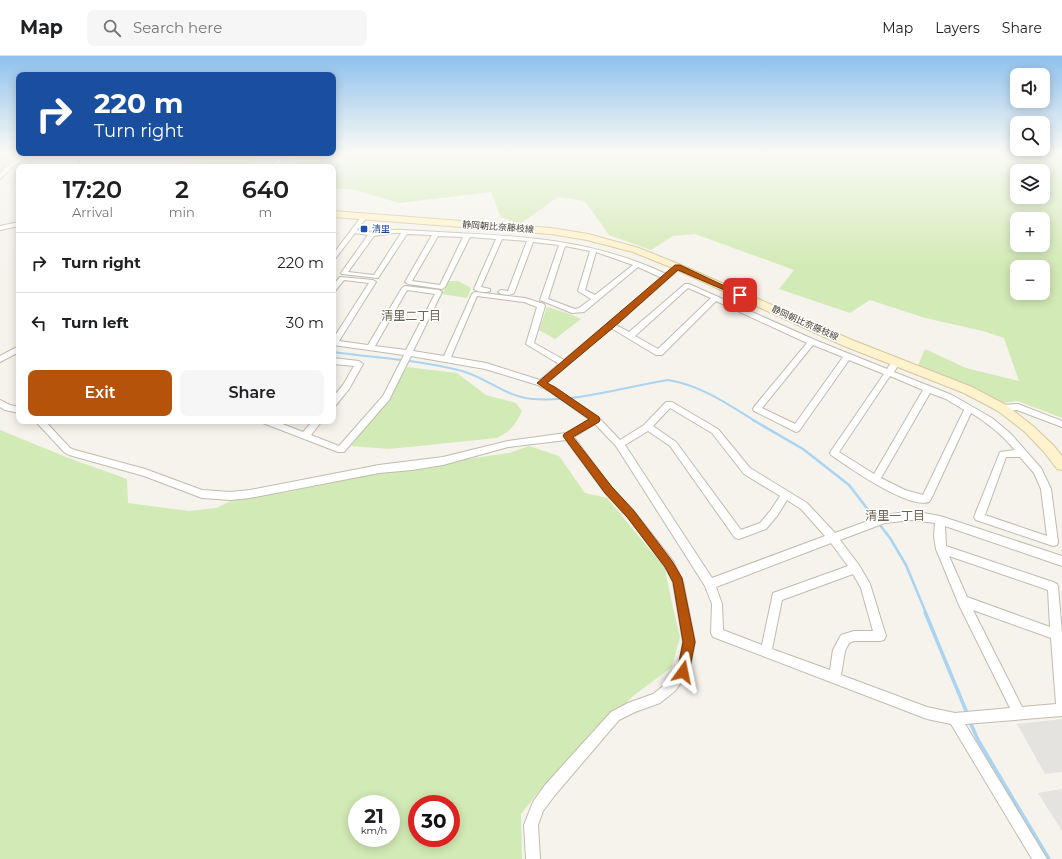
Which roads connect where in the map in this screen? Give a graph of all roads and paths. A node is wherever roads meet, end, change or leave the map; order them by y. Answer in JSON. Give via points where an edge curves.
{"nodes":[{"id":1,"x":336,"y":214,"type":"edge"},
{"id":2,"x":364,"y":217,"type":"junction"},
{"id":3,"x":16,"y":225,"type":"edge"},
{"id":4,"x":0,"y":228,"type":"edge"},
{"id":5,"x":353,"y":231,"type":"junction"},
{"id":6,"x":405,"y":232,"type":"junction"},
{"id":7,"x":372,"y":234,"type":"junction"},
{"id":8,"x":435,"y":235,"type":"junction"},
{"id":9,"x":467,"y":236,"type":"junction"},
{"id":10,"x":499,"y":238,"type":"junction"},
{"id":11,"x":531,"y":240,"type":"junction"},
{"id":12,"x":562,"y":244,"type":"junction"},
{"id":13,"x":593,"y":250,"type":"junction"},
{"id":14,"x":336,"y":254,"type":"edge"},
{"id":15,"x":638,"y":264,"type":"junction"},
{"id":16,"x":678,"y":267,"type":"junction"},
{"id":17,"x":666,"y":277,"type":"junction"},
{"id":18,"x":336,"y":286,"type":"edge"},
{"id":19,"x":595,"y":298,"type":"junction"},
{"id":20,"x":715,"y":298,"type":"junction"},
{"id":21,"x":611,"y":325,"type":"junction"},
{"id":22,"x":630,"y":336,"type":"junction"},
{"id":23,"x":336,"y":340,"type":"edge"},
{"id":24,"x":812,"y":342,"type":"junction"},
{"id":25,"x":336,"y":343,"type":"edge"},
{"id":26,"x":370,"y":348,"type":"junction"},
{"id":27,"x":16,"y":351,"type":"edge"},
{"id":28,"x":409,"y":353,"type":"junction"},
{"id":29,"x":847,"y":357,"type":"junction"},
{"id":30,"x":447,"y":358,"type":"junction"},
{"id":31,"x":0,"y":359,"type":"edge"},
{"id":32,"x":336,"y":361,"type":"edge"},
{"id":33,"x":896,"y":362,"type":"junction"},
{"id":34,"x":564,"y":364,"type":"junction"},
{"id":35,"x":887,"y":373,"type":"junction"},
{"id":36,"x":541,"y":383,"type":"junction"},
{"id":37,"x":928,"y":389,"type":"junction"},
{"id":38,"x":336,"y":399,"type":"edge"},
{"id":39,"x":0,"y":403,"type":"edge"},
{"id":40,"x":969,"y":408,"type":"junction"},
{"id":41,"x":1002,"y":408,"type":"junction"},
{"id":42,"x":16,"y":409,"type":"edge"},
{"id":43,"x":596,"y":420,"type":"junction"},
{"id":44,"x":43,"y":424,"type":"edge"},
{"id":45,"x":276,"y":424,"type":"edge"},
{"id":46,"x":315,"y":424,"type":"edge"},
{"id":47,"x":1062,"y":424,"type":"edge"},
{"id":48,"x":648,"y":427,"type":"junction"},
{"id":49,"x":305,"y":436,"type":"junction"},
{"id":50,"x":568,"y":436,"type":"junction"},
{"id":51,"x":619,"y":444,"type":"junction"},
{"id":52,"x":1023,"y":453,"type":"junction"},
{"id":53,"x":1062,"y":465,"type":"edge"},
{"id":54,"x":876,"y":480,"type":"junction"},
{"id":55,"x":785,"y":495,"type":"junction"},
{"id":56,"x":940,"y":520,"type":"junction"},
{"id":57,"x":833,"y":538,"type":"junction"},
{"id":58,"x":941,"y":549,"type":"junction"},
{"id":59,"x":1062,"y":560,"type":"edge"},
{"id":60,"x":855,"y":568,"type":"junction"},
{"id":61,"x":710,"y":584,"type":"junction"},
{"id":62,"x":963,"y":601,"type":"junction"},
{"id":63,"x":1057,"y":635,"type":"junction"},
{"id":64,"x":766,"y":652,"type":"junction"},
{"id":65,"x":836,"y":679,"type":"junction"},
{"id":66,"x":1062,"y":709,"type":"edge"},
{"id":67,"x":1019,"y":714,"type":"junction"},
{"id":68,"x":956,"y":719,"type":"junction"},
{"id":69,"x":533,"y":859,"type":"edge"},
{"id":70,"x":1040,"y":859,"type":"edge"}],
"edges":[{"from":1,"to":2,"type":"main road","name":"静岡朝比奈藤枝線"},
{"from":2,"to":5,"type":"street"},
{"from":2,"to":16,"type":"main road","name":"静岡朝比奈藤枝線","via":[[565,233],[636,250]]},
{"from":3,"to":4,"type":"street"},
{"from":5,"to":7,"type":"street"},
{"from":5,"to":14,"type":"street"},
{"from":6,"to":7,"type":"street"},
{"from":6,"to":7,"type":"street","via":[[376,277],[344,273]]},
{"from":6,"to":8,"type":"street"},
{"from":8,"to":9,"type":"street"},
{"from":8,"to":9,"type":"street","via":[[408,282],[442,287]]},
{"from":9,"to":10,"type":"street"},
{"from":10,"to":11,"type":"street"},
{"from":10,"to":11,"type":"street","via":[[477,289],[511,293]]},
{"from":11,"to":12,"type":"street"},
{"from":12,"to":13,"type":"street"},
{"from":12,"to":19,"type":"street","via":[[544,300],[575,311],[581,310]]},
{"from":13,"to":15,"type":"street"},
{"from":13,"to":19,"type":"street","via":[[581,290]]},
{"from":15,"to":17,"type":"street"},
{"from":15,"to":19,"type":"street"},
{"from":16,"to":17,"type":"street"},
{"from":16,"to":33,"type":"main road","name":"静岡朝比奈藤枝線"},
{"from":17,"to":21,"type":"street"},
{"from":18,"to":23,"type":"street","via":[[342,278],[373,282]]},
{"from":20,"to":22,"type":"street","via":[[687,285]]},
{"from":20,"to":22,"type":"street","via":[[659,353]]},
{"from":20,"to":24,"type":"street"},
{"from":21,"to":22,"type":"street"},
{"from":21,"to":34,"type":"street"},
{"from":24,"to":29,"type":"street"},
{"from":24,"to":29,"type":"street","via":[[757,409],[796,429]]},
{"from":25,"to":26,"type":"street"},
{"from":26,"to":28,"type":"street"},
{"from":26,"to":28,"type":"street","via":[[405,288],[439,292]]},
{"from":27,"to":31,"type":"street"},
{"from":28,"to":30,"type":"street"},
{"from":28,"to":49,"type":"street","via":[[386,398],[341,450]]},
{"from":29,"to":35,"type":"street"},
{"from":30,"to":34,"type":"street","via":[[475,294],[525,300],[542,306],[530,344]]},
{"from":30,"to":36,"type":"street","via":[[486,366]]},
{"from":32,"to":38,"type":"street","via":[[359,364]]},
{"from":33,"to":35,"type":"street"},
{"from":33,"to":41,"type":"main road","name":"静岡朝比奈藤枝線","via":[[968,390]]},
{"from":34,"to":36,"type":"street"},
{"from":35,"to":37,"type":"street"},
{"from":35,"to":54,"type":"street","via":[[834,453]]},
{"from":36,"to":43,"type":"street"},
{"from":37,"to":40,"type":"street"},
{"from":37,"to":54,"type":"street"},
{"from":39,"to":42,"type":"street"},
{"from":40,"to":52,"type":"street","via":[[989,420]]},
{"from":40,"to":54,"type":"street","via":[[926,499]]},
{"from":41,"to":47,"type":"street","via":[[1018,407]]},
{"from":41,"to":53,"type":"main road","name":"静岡朝比奈藤枝線","via":[[1029,429]]},
{"from":43,"to":50,"type":"street"},
{"from":43,"to":51,"type":"street"},
{"from":44,"to":50,"type":"street","via":[[66,450],[72,453],[145,473],[202,494],[230,496],[379,469],[443,461],[508,444]]},
{"from":45,"to":49,"type":"street"},
{"from":46,"to":49,"type":"street"},
{"from":48,"to":51,"type":"street"},
{"from":48,"to":55,"type":"street","via":[[670,404],[715,431],[747,471]]},
{"from":48,"to":55,"type":"street","via":[[674,444],[739,535],[763,526]]},
{"from":50,"to":69,"type":"street","via":[[608,490],[631,514],[669,564],[678,582],[689,642],[683,672],[671,687],[656,699],[615,716],[550,790],[538,807],[531,825]]},
{"from":51,"to":61,"type":"street"},
{"from":52,"to":52,"type":"street","via":[[1038,471],[1046,489],[1053,542],[980,517],[1003,454]]},
{"from":55,"to":57,"type":"street","via":[[804,506]]},
{"from":56,"to":57,"type":"street","via":[[903,515]]},
{"from":56,"to":58,"type":"street"},
{"from":56,"to":59,"type":"street"},
{"from":57,"to":60,"type":"street"},
{"from":57,"to":61,"type":"street"},
{"from":58,"to":62,"type":"street"},
{"from":58,"to":63,"type":"street","via":[[1053,588]]},
{"from":60,"to":64,"type":"street","via":[[777,597]]},
{"from":60,"to":65,"type":"street","via":[[866,587],[880,636],[854,636],[845,639],[839,650]]},
{"from":61,"to":64,"type":"street","via":[[717,604],[717,633]]},
{"from":62,"to":63,"type":"street"},
{"from":62,"to":67,"type":"street"},
{"from":63,"to":66,"type":"street"},
{"from":64,"to":65,"type":"street"},
{"from":65,"to":68,"type":"street","via":[[927,713]]},
{"from":66,"to":67,"type":"street"},
{"from":67,"to":68,"type":"street"},
{"from":68,"to":70,"type":"street"}]}
